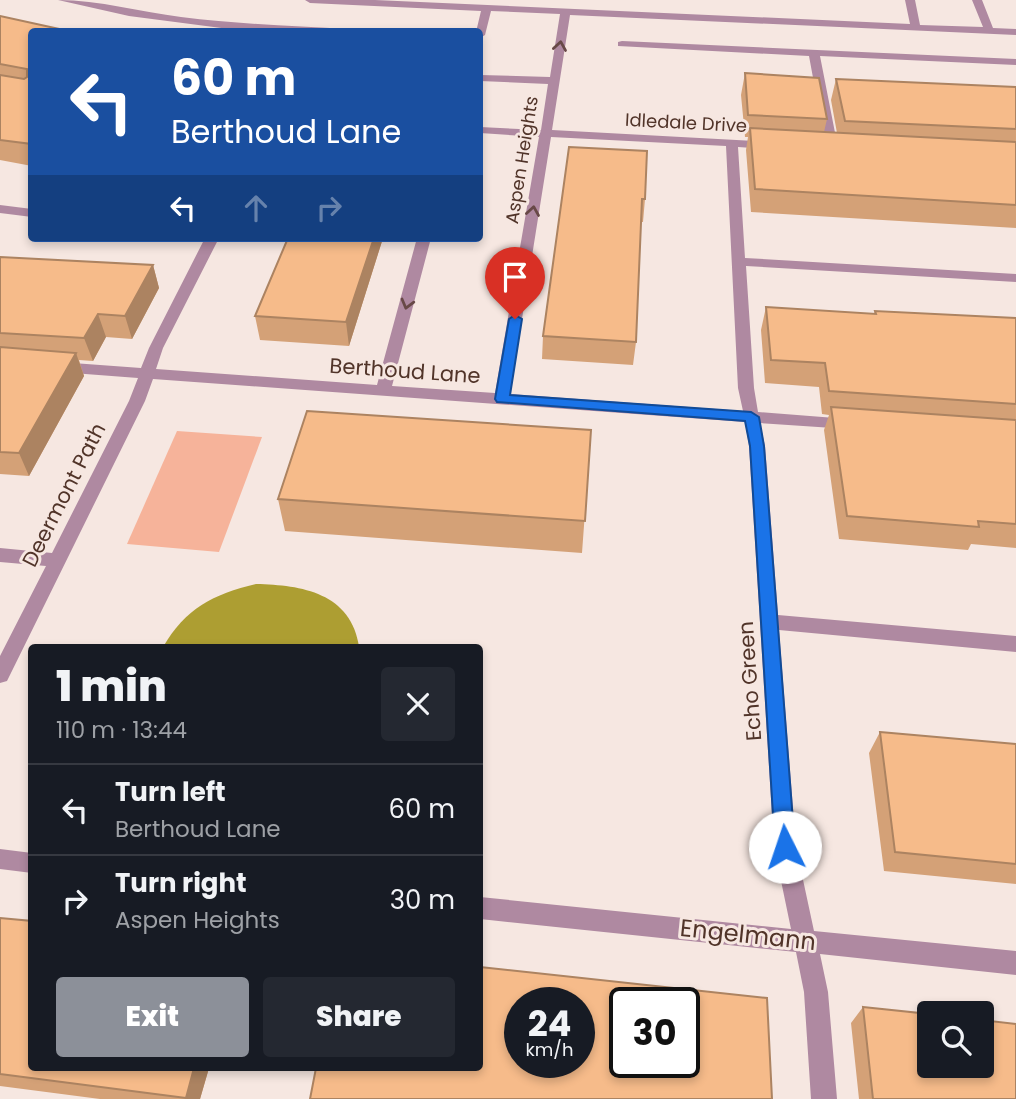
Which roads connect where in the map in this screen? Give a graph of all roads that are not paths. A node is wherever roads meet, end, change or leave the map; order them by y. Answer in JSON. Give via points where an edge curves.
{"nodes":[{"id":1,"x":63,"y":0,"type":"edge"},
{"id":2,"x":310,"y":0,"type":"edge"},
{"id":3,"x":910,"y":0,"type":"edge"},
{"id":4,"x":977,"y":0,"type":"edge"},
{"id":5,"x":487,"y":8,"type":"junction"},
{"id":6,"x":566,"y":11,"type":"junction"},
{"id":7,"x":916,"y":27,"type":"junction"},
{"id":8,"x":222,"y":28,"type":"edge"},
{"id":9,"x":482,"y":28,"type":"edge"},
{"id":10,"x":989,"y":30,"type":"junction"},
{"id":11,"x":1016,"y":32,"type":"edge"},
{"id":12,"x":622,"y":44,"type":"dead end"},
{"id":13,"x":814,"y":52,"type":"junction"},
{"id":14,"x":1016,"y":61,"type":"edge"},
{"id":15,"x":483,"y":78,"type":"edge"},
{"id":16,"x":555,"y":81,"type":"junction"},
{"id":17,"x":483,"y":130,"type":"edge"},
{"id":18,"x":546,"y":133,"type":"junction"},
{"id":19,"x":732,"y":143,"type":"junction"},
{"id":20,"x":782,"y":146,"type":"edge"},
{"id":21,"x":832,"y":148,"type":"edge"},
{"id":22,"x":0,"y":209,"type":"edge"},
{"id":23,"x":28,"y":212,"type":"edge"},
{"id":24,"x":210,"y":242,"type":"edge"},
{"id":25,"x":423,"y":242,"type":"edge"},
{"id":26,"x":739,"y":262,"type":"junction"},
{"id":27,"x":1016,"y":278,"type":"edge"},
{"id":28,"x":40,"y":365,"type":"edge"},
{"id":29,"x":147,"y":373,"type":"junction"},
{"id":30,"x":383,"y":390,"type":"junction"},
{"id":31,"x":502,"y":399,"type":"junction"},
{"id":32,"x":751,"y":417,"type":"junction"},
{"id":33,"x":863,"y":425,"type":"edge"},
{"id":34,"x":0,"y":555,"type":"edge"},
{"id":35,"x":57,"y":560,"type":"junction"},
{"id":36,"x":769,"y":622,"type":"junction"},
{"id":37,"x":1016,"y":644,"type":"edge"},
{"id":38,"x":0,"y":675,"type":"edge"},
{"id":39,"x":0,"y":859,"type":"edge"},
{"id":40,"x":28,"y":862,"type":"edge"},
{"id":41,"x":483,"y":908,"type":"edge"},
{"id":42,"x":804,"y":941,"type":"junction"},
{"id":43,"x":1016,"y":963,"type":"edge"},
{"id":44,"x":824,"y":1099,"type":"edge"}],
"edges":[{"from":1,"to":8,"type":"street"},
{"from":2,"to":5,"type":"street"},
{"from":3,"to":7,"type":"street"},
{"from":4,"to":10,"type":"street"},
{"from":5,"to":6,"type":"street"},
{"from":5,"to":9,"type":"street"},
{"from":6,"to":7,"type":"street"},
{"from":16,"to":6,"type":"street","name":"Aspen Heights","one_way":true},
{"from":7,"to":10,"type":"street"},
{"from":10,"to":11,"type":"street"},
{"from":12,"to":13,"type":"street"},
{"from":13,"to":14,"type":"street"},
{"from":13,"to":21,"type":"street"},
{"from":15,"to":16,"type":"street"},
{"from":16,"to":18,"type":"street","name":"Aspen Heights"},
{"from":17,"to":18,"type":"street","name":"Idledale Drive"},
{"from":18,"to":19,"type":"street","name":"Idledale Drive"},
{"from":31,"to":18,"type":"street","name":"Aspen Heights","one_way":true},
{"from":19,"to":20,"type":"street","name":"Idledale Drive"},
{"from":19,"to":26,"type":"street","name":"Echo Green"},
{"from":22,"to":23,"type":"street"},
{"from":24,"to":29,"type":"street","name":"Deermont Path"},
{"from":25,"to":30,"type":"street","one_way":true},
{"from":26,"to":27,"type":"street"},
{"from":26,"to":32,"type":"street","name":"Echo Green"},
{"from":28,"to":29,"type":"street","name":"Berthoud Lane"},
{"from":29,"to":30,"type":"street","name":"Berthoud Lane"},
{"from":29,"to":35,"type":"street","name":"Deermont Path"},
{"from":30,"to":31,"type":"street","name":"Berthoud Lane"},
{"from":31,"to":32,"type":"street","name":"Berthoud Lane"},
{"from":32,"to":33,"type":"street","name":"Berthoud Lane"},
{"from":32,"to":36,"type":"street","name":"Echo Green"},
{"from":34,"to":35,"type":"street"},
{"from":35,"to":38,"type":"street","name":"Deermont Path"},
{"from":36,"to":37,"type":"street"},
{"from":36,"to":42,"type":"street","name":"Echo Green","via":[[785,847]]},
{"from":39,"to":40,"type":"street"},
{"from":41,"to":42,"type":"street","name":"Engelmann"},
{"from":42,"to":43,"type":"street","name":"Engelmann"},
{"from":42,"to":44,"type":"street","name":"Echo Green","via":[[816,992]]}]}
